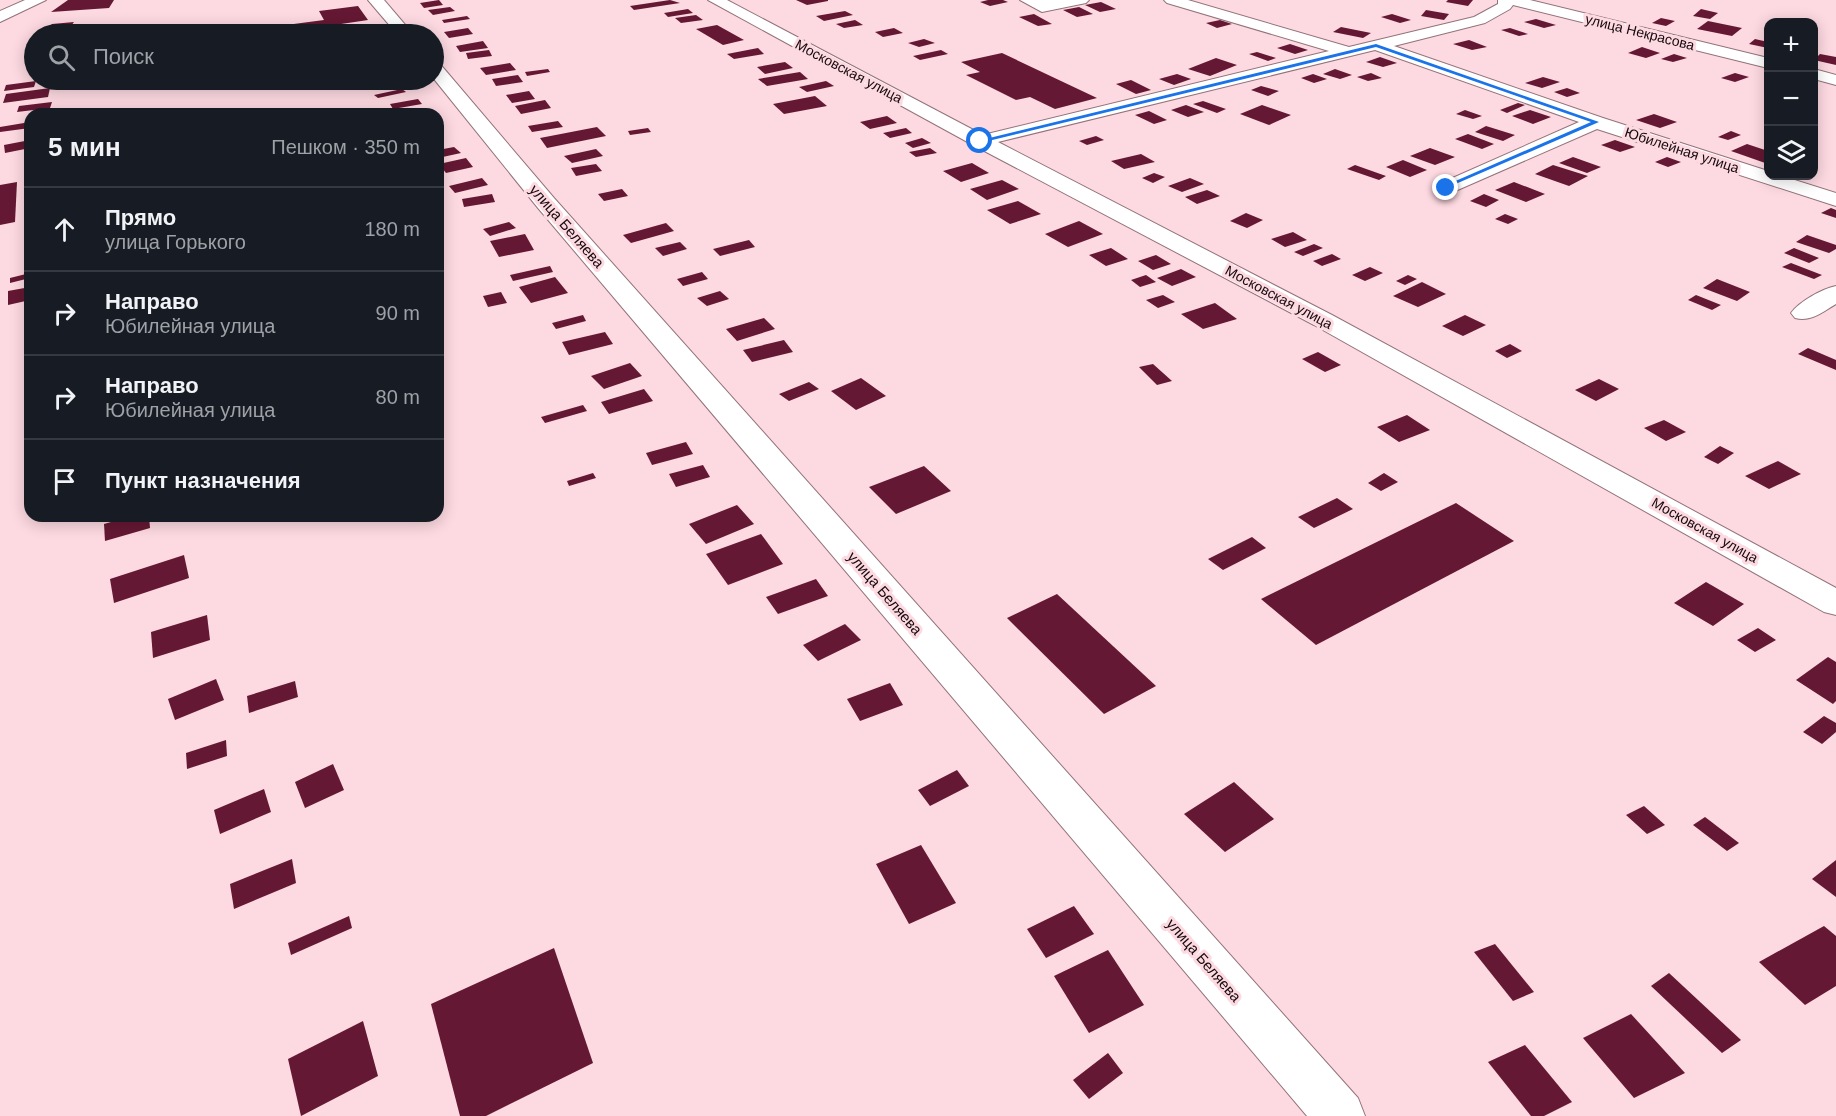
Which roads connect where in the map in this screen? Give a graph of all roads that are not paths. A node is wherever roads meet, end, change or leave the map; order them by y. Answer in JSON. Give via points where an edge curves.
{"nodes":[{"id":1,"x":38,"y":0,"type":"edge"},
{"id":2,"x":376,"y":0,"type":"edge"},
{"id":3,"x":716,"y":0,"type":"edge"},
{"id":4,"x":1028,"y":0,"type":"edge"},
{"id":5,"x":1081,"y":0,"type":"edge"},
{"id":6,"x":1172,"y":0,"type":"edge"},
{"id":7,"x":1506,"y":0,"type":"edge"},
{"id":8,"x":1511,"y":0,"type":"edge"},
{"id":9,"x":0,"y":18,"type":"edge"},
{"id":10,"x":396,"y":24,"type":"edge"},
{"id":11,"x":1376,"y":45,"type":"junction"},
{"id":12,"x":1350,"y":52,"type":"junction"},
{"id":13,"x":1764,"y":62,"type":"edge"},
{"id":14,"x":1818,"y":75,"type":"edge"},
{"id":15,"x":444,"y":80,"type":"edge"},
{"id":16,"x":1836,"y":80,"type":"edge"},
{"id":17,"x":1596,"y":122,"type":"junction"},
{"id":18,"x":980,"y":141,"type":"junction"},
{"id":19,"x":1446,"y":188,"type":"dead end"},
{"id":20,"x":1836,"y":200,"type":"edge"},
{"id":21,"x":1836,"y":293,"type":"edge"},
{"id":22,"x":1804,"y":313,"type":"dead end"},
{"id":23,"x":1836,"y":603,"type":"edge"},
{"id":24,"x":1340,"y":1116,"type":"edge"}],
"edges":[{"from":1,"to":9,"type":"street"},
{"from":2,"to":10,"type":"street"},
{"from":3,"to":18,"type":"street","name":"Московская улица"},
{"from":4,"to":5,"type":"street","via":[[1042,7]]},
{"from":6,"to":12,"type":"street"},
{"from":7,"to":11,"type":"street","via":[[1505,6],[1479,20]]},
{"from":8,"to":13,"type":"street","name":"улица Некрасова"},
{"from":11,"to":12,"type":"street"},
{"from":11,"to":17,"type":"street","name":"Юбилейная улица"},
{"from":12,"to":18,"type":"street"},
{"from":14,"to":16,"type":"street"},
{"from":15,"to":24,"type":"street","name":"улица Беляева"},
{"from":17,"to":19,"type":"street"},
{"from":17,"to":20,"type":"street","name":"Юбилейная улица"},
{"from":18,"to":23,"type":"street","name":"Московская улица","via":[[1323,320]]},
{"from":21,"to":22,"type":"street"}]}
